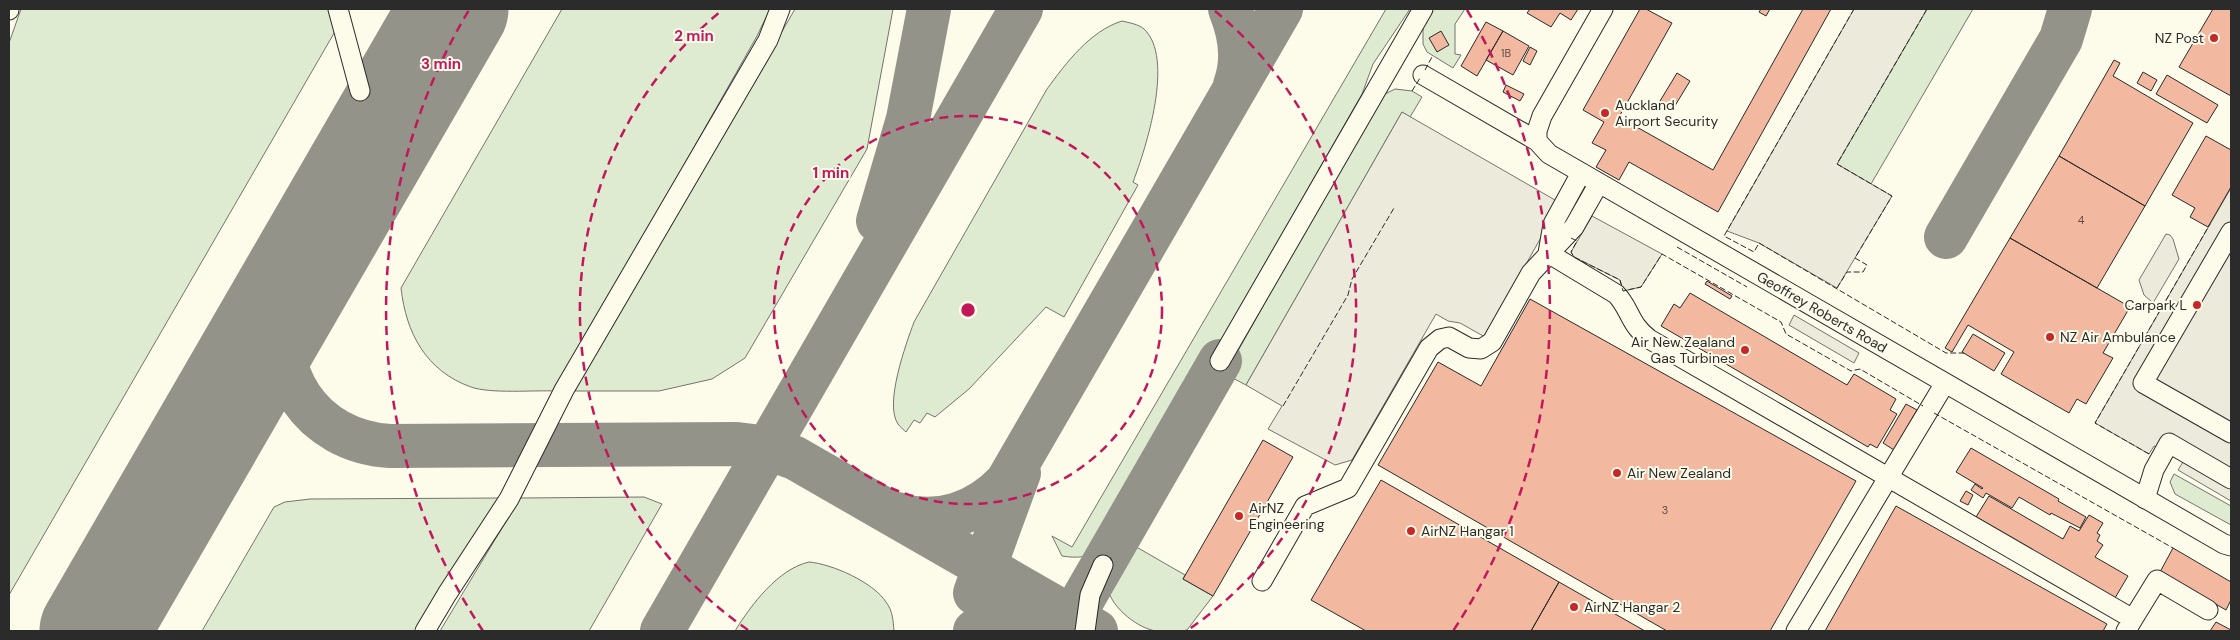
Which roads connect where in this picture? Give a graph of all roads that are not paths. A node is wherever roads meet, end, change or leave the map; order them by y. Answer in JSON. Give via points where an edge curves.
{"nodes":[{"id":1,"x":338,"y":9,"type":"edge"},
{"id":2,"x":780,"y":9,"type":"edge"},
{"id":3,"x":1423,"y":9,"type":"edge"},
{"id":4,"x":1603,"y":9,"type":"edge"},
{"id":5,"x":1423,"y":75,"type":"dead end"},
{"id":6,"x":360,"y":91,"type":"dead end"},
{"id":7,"x":1537,"y":141,"type":"junction"},
{"id":8,"x":1581,"y":173,"type":"junction"},
{"id":9,"x":1599,"y":183,"type":"junction"},
{"id":10,"x":2231,"y":232,"type":"edge"},
{"id":11,"x":1548,"y":253,"type":"junction"},
{"id":12,"x":1220,"y":361,"type":"dead end"},
{"id":13,"x":1945,"y":383,"type":"junction"},
{"id":14,"x":2231,"y":433,"type":"edge"},
{"id":15,"x":1889,"y":476,"type":"junction"},
{"id":16,"x":2231,"y":479,"type":"edge"},
{"id":17,"x":2145,"y":499,"type":"junction"},
{"id":18,"x":2229,"y":547,"type":"edge"},
{"id":19,"x":1103,"y":565,"type":"dead end"},
{"id":20,"x":1262,"y":582,"type":"dead end"},
{"id":21,"x":2208,"y":610,"type":"dead end"},
{"id":22,"x":2130,"y":625,"type":"edge"},
{"id":23,"x":425,"y":631,"type":"edge"},
{"id":24,"x":1085,"y":631,"type":"edge"},
{"id":25,"x":1796,"y":631,"type":"edge"}],
"edges":[{"from":1,"to":6,"type":"street"},
{"from":2,"to":23,"type":"street","via":[[768,40],[564,390],[509,498]]},
{"from":3,"to":12,"type":"street"},
{"from":4,"to":7,"type":"street","via":[[1544,111]]},
{"from":5,"to":7,"type":"street","name":"Geoffrey Roberts Road"},
{"from":7,"to":8,"type":"street","name":"Geoffrey Roberts Road","via":[[1549,154]]},
{"from":8,"to":9,"type":"street","name":"Geoffrey Roberts Road"},
{"from":8,"to":11,"type":"street","via":[[1553,224]]},
{"from":9,"to":11,"type":"street","via":[[1574,227]]},
{"from":9,"to":13,"type":"street","name":"Geoffrey Roberts Road"},
{"from":10,"to":14,"type":"street","via":[[2143,383]]},
{"from":11,"to":15,"type":"street","via":[[1616,294],[1639,332],[1649,340]]},
{"from":11,"to":20,"type":"street","via":[[1531,273],[1492,342],[1481,349],[1469,348],[1449,337],[1440,339],[1430,348],[1348,488],[1305,506]]},
{"from":13,"to":15,"type":"street"},
{"from":13,"to":17,"type":"street","name":"Geoffrey Roberts Road"},
{"from":15,"to":22,"type":"street"},
{"from":15,"to":25,"type":"street"},
{"from":16,"to":17,"type":"street","via":[[2178,448]]},
{"from":17,"to":18,"type":"street","name":"Geoffrey Roberts Road"},
{"from":19,"to":24,"type":"street","via":[[1090,596]]},
{"from":21,"to":22,"type":"street","via":[[2157,580]]}]}
